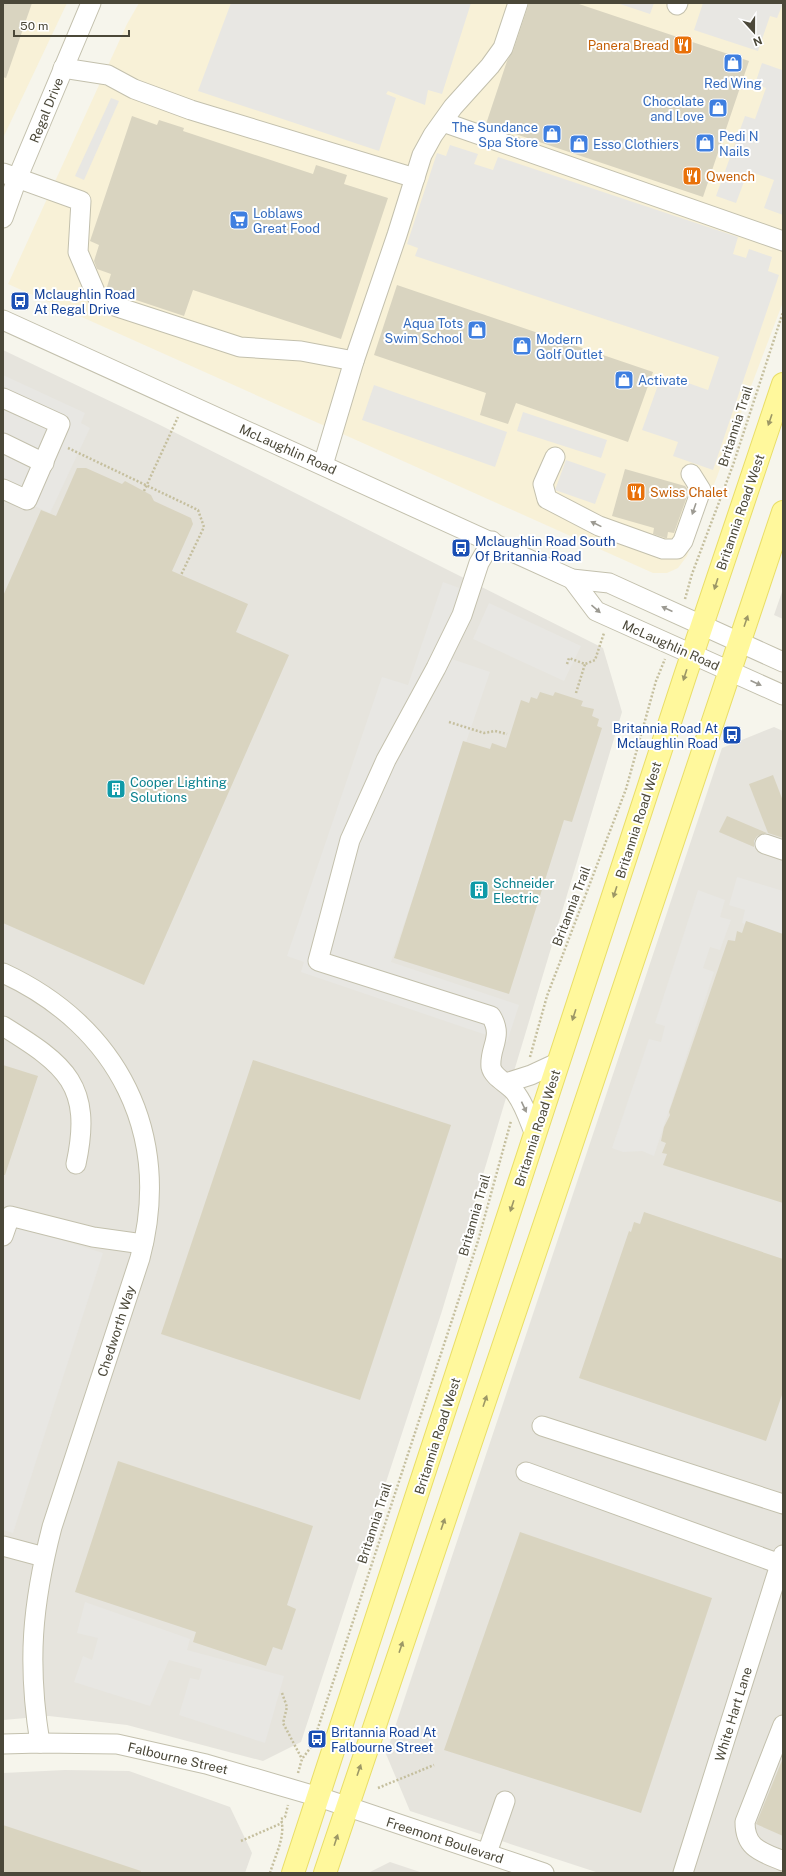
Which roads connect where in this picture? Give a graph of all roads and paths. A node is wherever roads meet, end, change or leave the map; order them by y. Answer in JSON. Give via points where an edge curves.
{"nodes":[{"id":1,"x":91,"y":3,"type":"edge"},
{"id":2,"x":518,"y":3,"type":"edge"},
{"id":3,"x":63,"y":68,"type":"junction"},
{"id":4,"x":443,"y":122,"type":"junction"},
{"id":5,"x":10,"y":176,"type":"edge"},
{"id":6,"x":415,"y":178,"type":"junction"},
{"id":7,"x":3,"y":218,"type":"edge"},
{"id":8,"x":783,"y":241,"type":"edge"},
{"id":9,"x":783,"y":312,"type":"edge"},
{"id":10,"x":3,"y":320,"type":"edge"},
{"id":11,"x":354,"y":361,"type":"junction"},
{"id":12,"x":783,"y":384,"type":"edge"},
{"id":13,"x":3,"y":398,"type":"edge"},
{"id":14,"x":184,"y":402,"type":"junction"},
{"id":15,"x":53,"y":441,"type":"junction"},
{"id":16,"x":3,"y":443,"type":"edge"},
{"id":17,"x":555,"y":457,"type":"dead end"},
{"id":18,"x":44,"y":463,"type":"junction"},
{"id":19,"x":323,"y":465,"type":"junction"},
{"id":20,"x":691,"y":474,"type":"dead end"},
{"id":21,"x":147,"y":486,"type":"junction"},
{"id":22,"x":3,"y":489,"type":"edge"},
{"id":23,"x":144,"y":491,"type":"dead end"},
{"id":24,"x":783,"y":512,"type":"edge"},
{"id":25,"x":492,"y":542,"type":"junction"},
{"id":26,"x":181,"y":575,"type":"dead end"},
{"id":27,"x":572,"y":579,"type":"junction"},
{"id":28,"x":687,"y":592,"type":"dead end"},
{"id":29,"x":609,"y":617,"type":"junction"},
{"id":30,"x":702,"y":625,"type":"junction"},
{"id":31,"x":739,"y":642,"type":"junction"},
{"id":32,"x":692,"y":655,"type":"junction"},
{"id":33,"x":783,"y":662,"type":"edge"},
{"id":34,"x":567,"y":664,"type":"dead end"},
{"id":35,"x":585,"y":664,"type":"junction"},
{"id":36,"x":662,"y":666,"type":"dead end"},
{"id":37,"x":729,"y":671,"type":"junction"},
{"id":38,"x":576,"y":693,"type":"dead end"},
{"id":39,"x":783,"y":695,"type":"edge"},
{"id":40,"x":449,"y":722,"type":"dead end"},
{"id":41,"x":508,"y":734,"type":"dead end"},
{"id":42,"x":765,"y":844,"type":"dead end"},
{"id":43,"x":783,"y":850,"type":"edge"},
{"id":44,"x":3,"y":973,"type":"edge"},
{"id":45,"x":3,"y":1026,"type":"edge"},
{"id":46,"x":559,"y":1062,"type":"junction"},
{"id":47,"x":524,"y":1077,"type":"junction"},
{"id":48,"x":506,"y":1083,"type":"junction"},
{"id":49,"x":518,"y":1097,"type":"junction"},
{"id":50,"x":535,"y":1135,"type":"junction"},
{"id":51,"x":76,"y":1164,"type":"dead end"},
{"id":52,"x":3,"y":1236,"type":"edge"},
{"id":53,"x":144,"y":1244,"type":"junction"},
{"id":54,"x":542,"y":1426,"type":"dead end"},
{"id":55,"x":526,"y":1472,"type":"dead end"},
{"id":56,"x":783,"y":1504,"type":"edge"},
{"id":57,"x":3,"y":1546,"type":"edge"},
{"id":58,"x":44,"y":1558,"type":"junction"},
{"id":59,"x":782,"y":1560,"type":"edge"},
{"id":60,"x":282,"y":1693,"type":"dead end"},
{"id":61,"x":783,"y":1725,"type":"edge"},
{"id":62,"x":40,"y":1743,"type":"junction"},
{"id":63,"x":3,"y":1744,"type":"edge"},
{"id":64,"x":302,"y":1759,"type":"junction"},
{"id":65,"x":434,"y":1766,"type":"dead end"},
{"id":66,"x":299,"y":1767,"type":"dead end"},
{"id":67,"x":378,"y":1788,"type":"dead end"},
{"id":68,"x":319,"y":1797,"type":"junction"},
{"id":69,"x":505,"y":1801,"type":"dead end"},
{"id":70,"x":347,"y":1807,"type":"junction"},
{"id":71,"x":285,"y":1817,"type":"dead end"},
{"id":72,"x":282,"y":1823,"type":"junction"},
{"id":73,"x":241,"y":1840,"type":"dead end"},
{"id":74,"x":487,"y":1853,"type":"junction"},
{"id":75,"x":783,"y":1861,"type":"edge"},
{"id":76,"x":270,"y":1873,"type":"edge"},
{"id":77,"x":294,"y":1873,"type":"edge"},
{"id":78,"x":325,"y":1873,"type":"edge"},
{"id":79,"x":544,"y":1873,"type":"edge"},
{"id":80,"x":683,"y":1873,"type":"edge"}],
"edges":[{"from":1,"to":3,"type":"street","name":"Regal Drive"},
{"from":2,"to":4,"type":"street","via":[[503,48]]},
{"from":3,"to":5,"type":"street","name":"Regal Drive"},
{"from":3,"to":6,"type":"street","via":[[108,75],[134,89],[191,110]]},
{"from":4,"to":6,"type":"street","via":[[426,146]]},
{"from":4,"to":8,"type":"street"},
{"from":5,"to":7,"type":"street","name":"Regal Drive"},
{"from":5,"to":11,"type":"street","via":[[80,201],[78,252],[99,301],[240,347],[301,351]]},
{"from":6,"to":11,"type":"street"},
{"from":9,"to":28,"type":"path","name":"Britannia Trail","via":[[733,465]]},
{"from":10,"to":14,"type":"street","name":"McLaughlin Road"},
{"from":11,"to":19,"type":"street"},
{"from":12,"to":30,"type":"main road","name":"Britannia Road West","one_way":true},
{"from":13,"to":15,"type":"street","via":[[60,424]]},
{"from":14,"to":19,"type":"street","name":"McLaughlin Road"},
{"from":14,"to":21,"type":"path"},
{"from":15,"to":18,"type":"street"},
{"from":15,"to":21,"type":"path"},
{"from":16,"to":18,"type":"street"},
{"from":20,"to":17,"type":"street","one_way":true,"via":[[701,490],[683,541],[677,549],[663,550],[599,526],[547,499],[543,484]]},
{"from":18,"to":22,"type":"street","via":[[28,500]]},
{"from":19,"to":25,"type":"street","name":"McLaughlin Road"},
{"from":21,"to":23,"type":"path"},
{"from":21,"to":26,"type":"path","via":[[198,510],[204,527]]},
{"from":31,"to":24,"type":"main road","one_way":true},
{"from":25,"to":27,"type":"street","name":"McLaughlin Road"},
{"from":25,"to":48,"type":"street","via":[[479,563],[462,615],[386,760],[350,840],[318,961],[492,1016],[497,1032],[491,1066],[484,1069]]},
{"from":27,"to":29,"type":"street","name":"McLaughlin Road","one_way":true,"via":[[596,611]]},
{"from":30,"to":27,"type":"street","name":"McLaughlin Road","one_way":true,"via":[[609,583]]},
{"from":29,"to":32,"type":"street","name":"McLaughlin Road"},
{"from":29,"to":35,"type":"path","via":[[595,660]]},
{"from":30,"to":31,"type":"street","name":"McLaughlin Road"},
{"from":30,"to":32,"type":"main road","name":"Britannia Road West"},
{"from":31,"to":33,"type":"street","name":"McLaughlin Road"},
{"from":31,"to":37,"type":"main road"},
{"from":32,"to":37,"type":"street","name":"McLaughlin Road"},
{"from":32,"to":46,"type":"main road","name":"Britannia Road West","one_way":true},
{"from":34,"to":35,"type":"path","via":[[569,658]]},
{"from":35,"to":38,"type":"path"},
{"from":36,"to":47,"type":"path","name":"Britannia Trail","via":[[626,789],[547,996]]},
{"from":37,"to":39,"type":"street","name":"McLaughlin Road","one_way":true},
{"from":70,"to":37,"type":"main road","one_way":true},
{"from":40,"to":41,"type":"path","via":[[484,733],[495,731]]},
{"from":42,"to":43,"type":"street"},
{"from":44,"to":53,"type":"street","name":"Chedworth Way","via":[[46,995],[82,1024],[111,1060],[134,1103],[144,1134],[149,1167],[150,1200]]},
{"from":45,"to":51,"type":"street","via":[[40,1048],[71,1080],[81,1115],[81,1139]]},
{"from":46,"to":47,"type":"street"},
{"from":46,"to":50,"type":"main road","name":"Britannia Road West"},
{"from":47,"to":48,"type":"street"},
{"from":48,"to":49,"type":"street"},
{"from":49,"to":50,"type":"street","one_way":true},
{"from":49,"to":64,"type":"path","name":"Britannia Trail","via":[[478,1241],[315,1737]]},
{"from":50,"to":68,"type":"main road","name":"Britannia Road West","one_way":true},
{"from":52,"to":53,"type":"street","via":[[10,1216],[93,1237]]},
{"from":53,"to":58,"type":"street","name":"Chedworth Way"},
{"from":54,"to":56,"type":"street"},
{"from":55,"to":59,"type":"street"},
{"from":57,"to":58,"type":"street"},
{"from":58,"to":62,"type":"street","name":"Chedworth Way","via":[[32,1644],[34,1697]]},
{"from":59,"to":80,"type":"street","name":"White Hart Lane"},
{"from":60,"to":64,"type":"path","via":[[288,1706],[282,1723]]},
{"from":61,"to":75,"type":"street","via":[[745,1822],[745,1831],[752,1846]]},
{"from":62,"to":63,"type":"street","name":"Falbourne Street"},
{"from":62,"to":68,"type":"street","name":"Falbourne Street","via":[[117,1744],[206,1764]]},
{"from":64,"to":66,"type":"path","name":"Britannia Trail"},
{"from":65,"to":67,"type":"path"},
{"from":68,"to":70,"type":"street","name":"Falbourne Street"},
{"from":68,"to":77,"type":"main road","name":"Britannia Road West"},
{"from":69,"to":74,"type":"street"},
{"from":70,"to":74,"type":"street","name":"Freemont Boulevard"},
{"from":78,"to":70,"type":"main road","one_way":true},
{"from":71,"to":72,"type":"path","via":[[281,1819]]},
{"from":72,"to":73,"type":"path"},
{"from":72,"to":76,"type":"path","via":[[282,1835]]},
{"from":74,"to":79,"type":"street","name":"Freemont Boulevard"}]}
